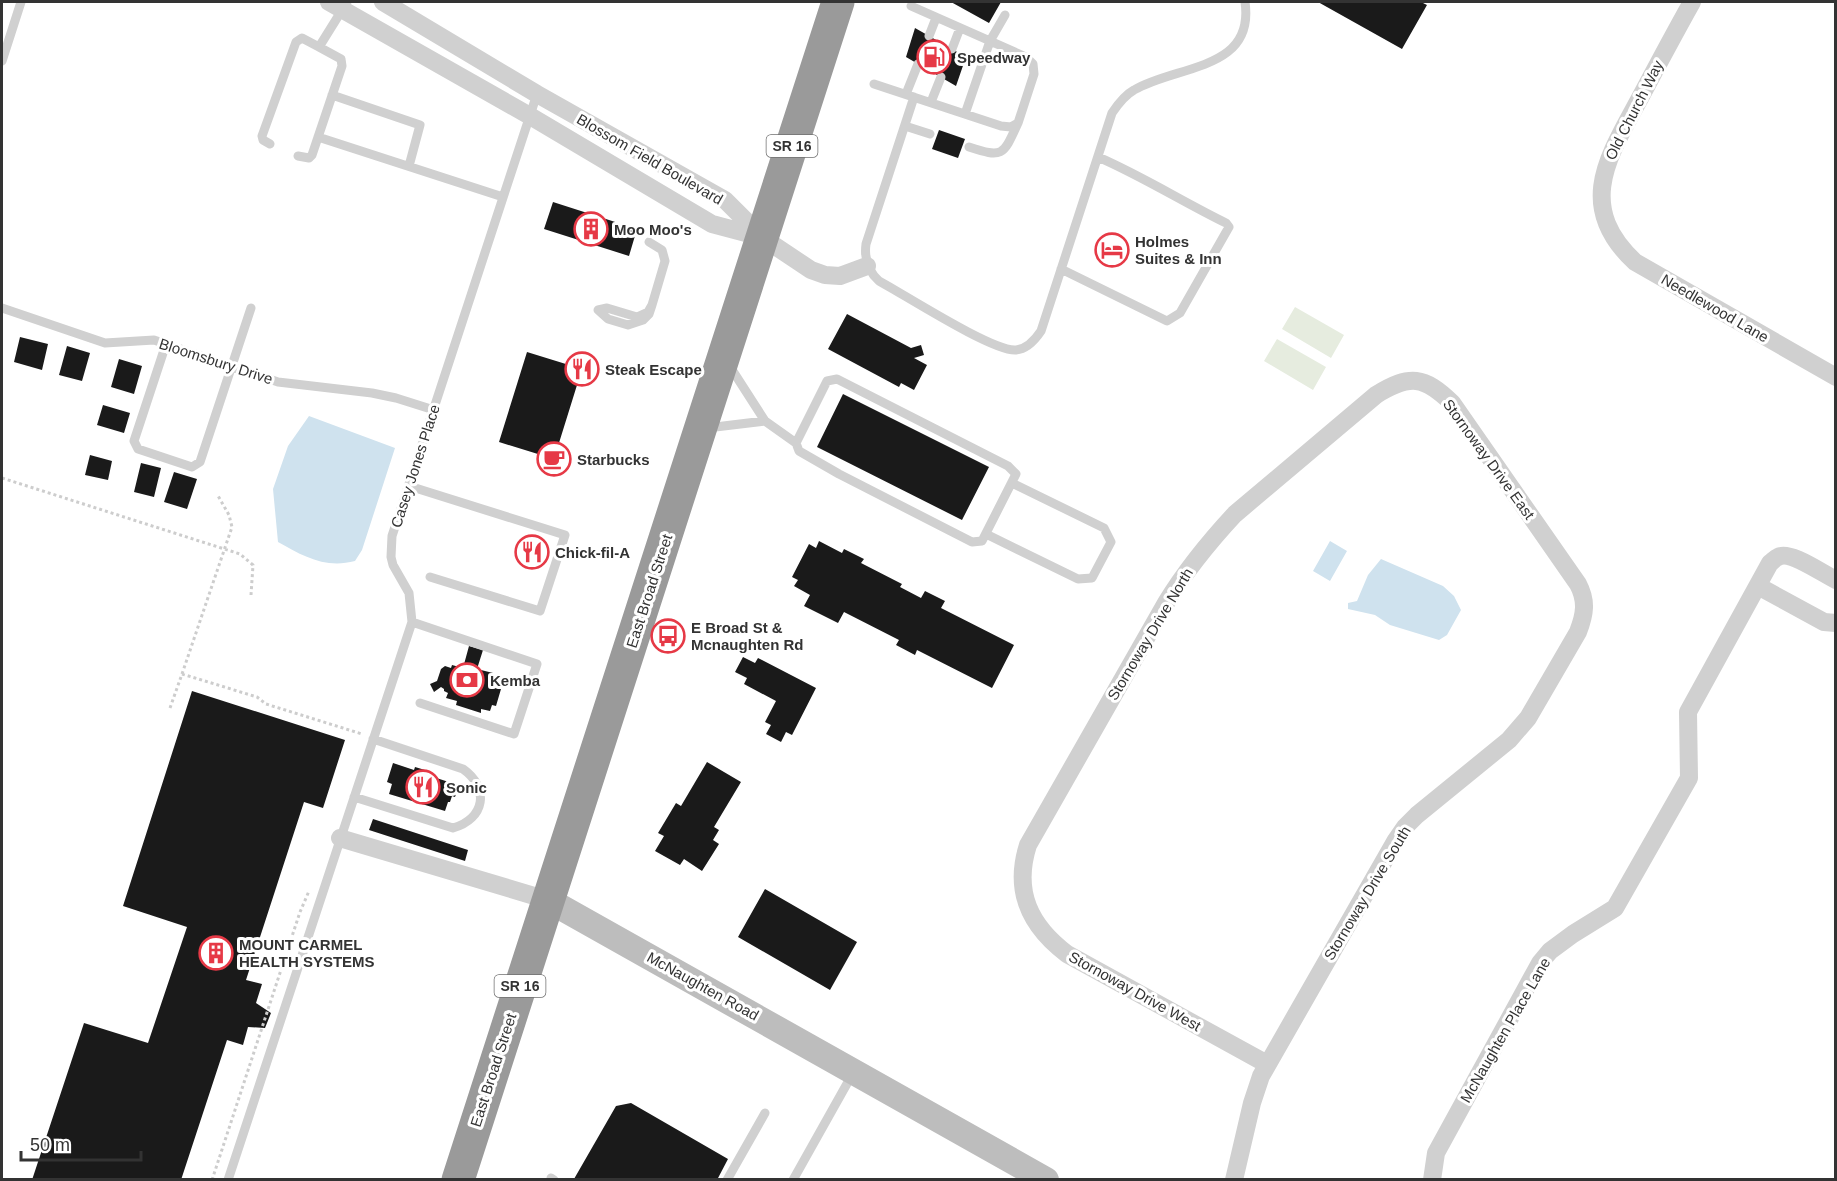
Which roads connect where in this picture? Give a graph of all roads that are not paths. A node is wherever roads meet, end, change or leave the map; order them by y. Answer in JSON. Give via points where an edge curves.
{"nodes":[{"id":1,"x":21,"y":2,"type":"edge"},
{"id":2,"x":382,"y":2,"type":"edge"},
{"id":3,"x":838,"y":2,"type":"edge"},
{"id":4,"x":1245,"y":2,"type":"edge"},
{"id":5,"x":1692,"y":2,"type":"edge"},
{"id":6,"x":339,"y":4,"type":"edge"},
{"id":7,"x":911,"y":6,"type":"dead end"},
{"id":8,"x":1005,"y":15,"type":"dead end"},
{"id":9,"x":936,"y":18,"type":"junction"},
{"id":10,"x":960,"y":28,"type":"junction"},
{"id":11,"x":929,"y":36,"type":"dead end"},
{"id":12,"x":990,"y":41,"type":"junction"},
{"id":13,"x":319,"y":47,"type":"junction"},
{"id":14,"x":952,"y":49,"type":"dead end"},
{"id":15,"x":2,"y":61,"type":"edge"},
{"id":16,"x":918,"y":64,"type":"dead end"},
{"id":17,"x":941,"y":77,"type":"dead end"},
{"id":18,"x":874,"y":84,"type":"dead end"},
{"id":19,"x":537,"y":94,"type":"junction"},
{"id":20,"x":332,"y":95,"type":"junction"},
{"id":21,"x":910,"y":95,"type":"junction"},
{"id":22,"x":931,"y":102,"type":"junction"},
{"id":23,"x":965,"y":114,"type":"junction"},
{"id":24,"x":530,"y":116,"type":"junction"},
{"id":25,"x":1018,"y":123,"type":"junction"},
{"id":26,"x":905,"y":126,"type":"junction"},
{"id":27,"x":930,"y":134,"type":"dead end"},
{"id":28,"x":318,"y":137,"type":"junction"},
{"id":29,"x":270,"y":144,"type":"dead end"},
{"id":30,"x":969,"y":147,"type":"dead end"},
{"id":31,"x":298,"y":156,"type":"dead end"},
{"id":32,"x":1098,"y":157,"type":"junction"},
{"id":33,"x":409,"y":166,"type":"junction"},
{"id":34,"x":503,"y":197,"type":"junction"},
{"id":35,"x":1607,"y":226,"type":"joint"},
{"id":36,"x":763,"y":238,"type":"junction"},
{"id":37,"x":649,"y":242,"type":"dead end"},
{"id":38,"x":867,"y":266,"type":"junction"},
{"id":39,"x":1061,"y":269,"type":"junction"},
{"id":40,"x":2,"y":308,"type":"edge"},
{"id":41,"x":251,"y":308,"type":"dead end"},
{"id":42,"x":598,"y":310,"type":"dead end"},
{"id":43,"x":166,"y":344,"type":"junction"},
{"id":44,"x":724,"y":358,"type":"junction"},
{"id":45,"x":231,"y":366,"type":"junction"},
{"id":46,"x":1836,"y":377,"type":"edge"},
{"id":47,"x":1376,"y":395,"type":"joint"},
{"id":48,"x":434,"y":410,"type":"junction"},
{"id":49,"x":765,"y":421,"type":"junction"},
{"id":50,"x":702,"y":429,"type":"junction"},
{"id":51,"x":796,"y":443,"type":"junction"},
{"id":52,"x":1012,"y":483,"type":"junction"},
{"id":53,"x":409,"y":486,"type":"junction"},
{"id":54,"x":986,"y":534,"type":"junction"},
{"id":55,"x":430,"y":577,"type":"dead end"},
{"id":56,"x":1836,"y":580,"type":"edge"},
{"id":57,"x":1578,"y":584,"type":"joint"},
{"id":58,"x":1758,"y":586,"type":"junction"},
{"id":59,"x":412,"y":622,"type":"junction"},
{"id":60,"x":1836,"y":623,"type":"edge"},
{"id":61,"x":420,"y":703,"type":"dead end"},
{"id":62,"x":373,"y":739,"type":"junction"},
{"id":63,"x":354,"y":796,"type":"junction"},
{"id":64,"x":340,"y":838,"type":"junction"},
{"id":65,"x":1025,"y":897,"type":"joint"},
{"id":66,"x":548,"y":900,"type":"junction"},
{"id":67,"x":1267,"y":1064,"type":"junction"},
{"id":68,"x":855,"y":1071,"type":"junction"},
{"id":69,"x":765,"y":1113,"type":"dead end"},
{"id":70,"x":228,"y":1179,"type":"edge"},
{"id":71,"x":458,"y":1179,"type":"edge"},
{"id":72,"x":727,"y":1179,"type":"edge"},
{"id":73,"x":793,"y":1179,"type":"edge"},
{"id":74,"x":1046,"y":1179,"type":"edge"},
{"id":75,"x":1234,"y":1179,"type":"edge"},
{"id":76,"x":1432,"y":1179,"type":"edge"}],
"edges":[{"from":1,"to":15,"type":"lane"},
{"from":2,"to":19,"type":"street","name":"Blossom Field Boulevard"},
{"from":3,"to":36,"type":"highway","name":"East Broad Street","number":"SR 16"},
{"from":4,"to":32,"type":"lane","via":[[1245,25],[1234,48],[1212,63],[1132,90],[1112,113]]},
{"from":5,"to":35,"type":"street","name":"Old Church Way","via":[[1610,152],[1601,188]]},
{"from":6,"to":13,"type":"lane"},
{"from":6,"to":24,"type":"street","name":"Blossom Field Boulevard"},
{"from":7,"to":9,"type":"lane"},
{"from":8,"to":12,"type":"lane"},
{"from":9,"to":10,"type":"lane"},
{"from":9,"to":11,"type":"lane"},
{"from":10,"to":12,"type":"lane"},
{"from":10,"to":14,"type":"lane"},
{"from":12,"to":23,"type":"lane"},
{"from":12,"to":25,"type":"lane","via":[[1033,64],[1034,74]]},
{"from":13,"to":20,"type":"lane","via":[[343,63]]},
{"from":13,"to":29,"type":"lane","via":[[302,38],[296,42],[262,136]]},
{"from":16,"to":21,"type":"lane"},
{"from":17,"to":22,"type":"lane"},
{"from":18,"to":21,"type":"lane"},
{"from":19,"to":24,"type":"lane","name":"Casey Jones Place"},
{"from":19,"to":36,"type":"street","name":"Blossom Field Boulevard","via":[[725,200]]},
{"from":20,"to":28,"type":"lane"},
{"from":20,"to":33,"type":"lane","via":[[420,125]]},
{"from":21,"to":22,"type":"lane"},
{"from":21,"to":26,"type":"lane"},
{"from":22,"to":23,"type":"lane"},
{"from":23,"to":25,"type":"lane","via":[[1001,126]]},
{"from":24,"to":34,"type":"lane","name":"Casey Jones Place"},
{"from":24,"to":36,"type":"street","name":"Blossom Field Boulevard","via":[[712,224]]},
{"from":25,"to":30,"type":"lane","via":[[1002,152],[993,154]]},
{"from":26,"to":27,"type":"lane"},
{"from":26,"to":38,"type":"lane","via":[[866,244]]},
{"from":28,"to":31,"type":"lane","via":[[309,158]]},
{"from":28,"to":33,"type":"lane"},
{"from":32,"to":39,"type":"lane"},
{"from":32,"to":39,"type":"lane","via":[[1229,227],[1180,314],[1167,321]]},
{"from":33,"to":34,"type":"lane"},
{"from":34,"to":48,"type":"lane","name":"Casey Jones Place"},
{"from":35,"to":46,"type":"street","name":"Needlewood Lane","via":[[1635,262]]},
{"from":36,"to":38,"type":"street","via":[[825,275],[840,276]]},
{"from":36,"to":44,"type":"highway","name":"East Broad Street","number":"SR 16"},
{"from":37,"to":42,"type":"lane","via":[[662,250],[665,261],[649,314],[628,325],[608,319]]},
{"from":38,"to":39,"type":"lane","via":[[890,287],[991,345],[1015,351],[1034,341],[1041,331]]},
{"from":40,"to":43,"type":"lane","name":"Bloomsbury Drive","via":[[105,343],[147,339]]},
{"from":41,"to":45,"type":"lane"},
{"from":43,"to":45,"type":"lane","name":"Bloomsbury Drive"},
{"from":43,"to":45,"type":"lane","via":[[134,441],[138,449],[149,453],[192,467],[198,465]]},
{"from":44,"to":49,"type":"lane"},
{"from":44,"to":50,"type":"highway","name":"East Broad Street","number":"SR 16"},
{"from":45,"to":48,"type":"lane","name":"Bloomsbury Drive","via":[[278,382],[372,393]]},
{"from":47,"to":57,"type":"street","name":"Stornoway Drive East","via":[[1408,381],[1436,388],[1452,403]]},
{"from":47,"to":65,"type":"street","name":"Stornoway Drive North","via":[[1235,514],[1180,580],[1028,845],[1022,863]]},
{"from":48,"to":53,"type":"lane","name":"Casey Jones Place"},
{"from":49,"to":50,"type":"lane"},
{"from":49,"to":51,"type":"lane"},
{"from":50,"to":66,"type":"highway","name":"East Broad Street","number":"SR 16"},
{"from":51,"to":52,"type":"lane","via":[[827,381],[837,379],[1008,466],[1016,474]]},
{"from":51,"to":54,"type":"lane","via":[[799,451],[839,474],[972,542],[982,541]]},
{"from":52,"to":54,"type":"lane"},
{"from":52,"to":54,"type":"lane","via":[[1104,528],[1111,542],[1092,578],[1078,579]]},
{"from":53,"to":55,"type":"lane","via":[[565,535],[540,611]]},
{"from":53,"to":59,"type":"lane","name":"Casey Jones Place","via":[[392,536],[391,557],[409,593]]},
{"from":56,"to":58,"type":"street","name":"McNaughten Place Lane","via":[[1785,555],[1770,563]]},
{"from":57,"to":67,"type":"street","name":"Stornoway Drive South","via":[[1585,603],[1584,616],[1528,718],[1500,749],[1405,827]]},
{"from":58,"to":60,"type":"street","via":[[1824,622]]},
{"from":58,"to":76,"type":"street","name":"McNaughten Place Lane","via":[[1688,712],[1689,778],[1615,908],[1573,934],[1540,963],[1436,1153]]},
{"from":59,"to":61,"type":"lane","via":[[537,664],[514,734]]},
{"from":59,"to":62,"type":"lane","name":"Casey Jones Place"},
{"from":62,"to":63,"type":"lane","name":"Casey Jones Place"},
{"from":62,"to":63,"type":"lane","via":[[464,769],[473,776],[482,795],[476,816],[453,828]]},
{"from":63,"to":64,"type":"lane","name":"Casey Jones Place"},
{"from":64,"to":66,"type":"street","name":"McNaughten Road"},
{"from":64,"to":70,"type":"lane","name":"Casey Jones Place"},
{"from":65,"to":67,"type":"street","name":"Stornoway Drive West","via":[[1040,930],[1067,954]]},
{"from":66,"to":68,"type":"street","name":"McNaughten Road"},
{"from":66,"to":71,"type":"highway","name":"East Broad Street","number":"SR 16"},
{"from":67,"to":75,"type":"street","name":"Stornoway Drive South","via":[[1252,1103]]},
{"from":68,"to":73,"type":"lane"},
{"from":68,"to":74,"type":"street","name":"McNaughten Road"},
{"from":69,"to":72,"type":"lane"}]}
